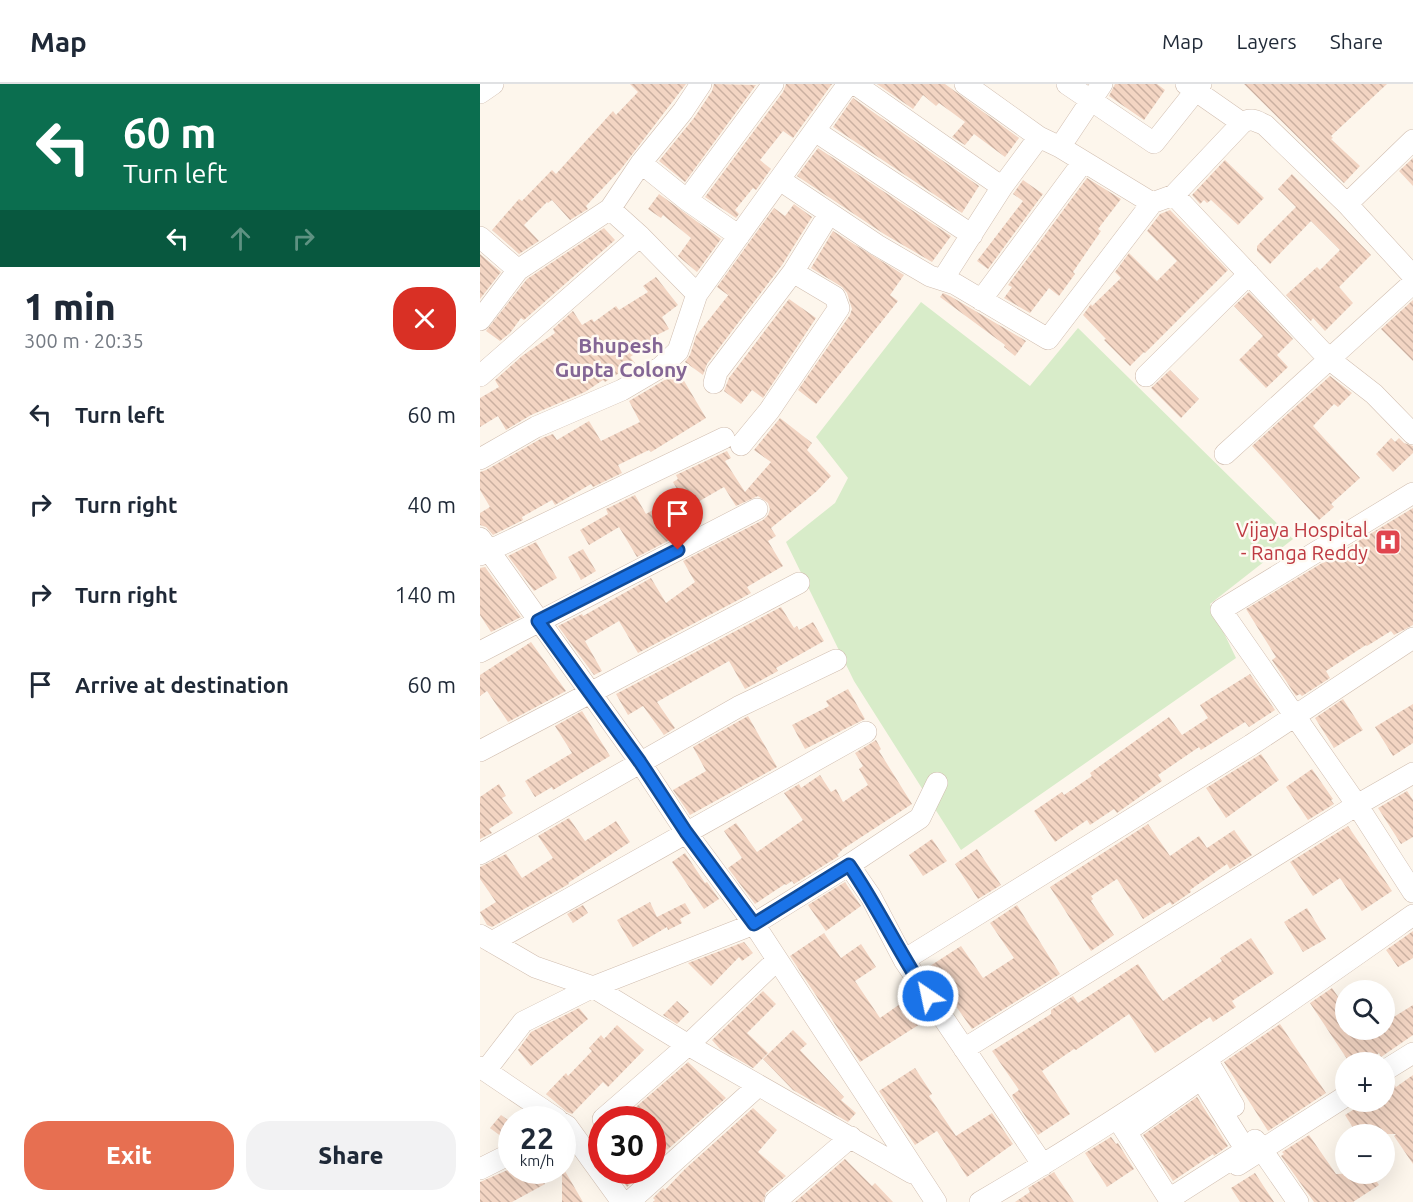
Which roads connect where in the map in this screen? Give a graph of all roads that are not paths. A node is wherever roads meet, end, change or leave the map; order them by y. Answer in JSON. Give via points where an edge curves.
{"nodes":[{"id":1,"x":493,"y":84,"type":"edge"},
{"id":2,"x":701,"y":84,"type":"edge"},
{"id":3,"x":773,"y":84,"type":"edge"},
{"id":4,"x":848,"y":84,"type":"edge"},
{"id":5,"x":855,"y":84,"type":"edge"},
{"id":6,"x":964,"y":84,"type":"edge"},
{"id":7,"x":1067,"y":84,"type":"edge"},
{"id":8,"x":1195,"y":86,"type":"edge"},
{"id":9,"x":1097,"y":92,"type":"edge"},
{"id":10,"x":480,"y":93,"type":"edge"},
{"id":11,"x":1242,"y":123,"type":"junction"},
{"id":12,"x":815,"y":131,"type":"junction"},
{"id":13,"x":1039,"y":137,"type":"junction"},
{"id":14,"x":1413,"y":140,"type":"edge"},
{"id":15,"x":1060,"y":147,"type":"junction"},
{"id":16,"x":1083,"y":162,"type":"junction"},
{"id":17,"x":640,"y":163,"type":"junction"},
{"id":18,"x":780,"y":180,"type":"junction"},
{"id":19,"x":1002,"y":188,"type":"junction"},
{"id":20,"x":1174,"y":195,"type":"junction"},
{"id":21,"x":687,"y":200,"type":"junction"},
{"id":22,"x":1152,"y":203,"type":"junction"},
{"id":23,"x":1347,"y":204,"type":"junction"},
{"id":24,"x":610,"y":209,"type":"junction"},
{"id":25,"x":829,"y":214,"type":"junction"},
{"id":26,"x":972,"y":235,"type":"junction"},
{"id":27,"x":640,"y":236,"type":"junction"},
{"id":28,"x":739,"y":236,"type":"junction"},
{"id":29,"x":480,"y":237,"type":"edge"},
{"id":30,"x":518,"y":270,"type":"junction"},
{"id":31,"x":793,"y":272,"type":"junction"},
{"id":32,"x":1249,"y":274,"type":"junction"},
{"id":33,"x":1413,"y":276,"type":"edge"},
{"id":34,"x":943,"y":279,"type":"junction"},
{"id":35,"x":1413,"y":283,"type":"edge"},
{"id":36,"x":697,"y":294,"type":"junction"},
{"id":37,"x":981,"y":300,"type":"junction"},
{"id":38,"x":480,"y":320,"type":"edge"},
{"id":39,"x":1329,"y":359,"type":"junction"},
{"id":40,"x":480,"y":376,"type":"edge"},
{"id":41,"x":1146,"y":376,"type":"dead end"},
{"id":42,"x":714,"y":383,"type":"dead end"},
{"id":43,"x":1413,"y":434,"type":"edge"},
{"id":44,"x":1225,"y":454,"type":"dead end"},
{"id":45,"x":480,"y":459,"type":"edge"},
{"id":46,"x":1413,"y":493,"type":"edge"},
{"id":47,"x":757,"y":509,"type":"dead end"},
{"id":48,"x":483,"y":548,"type":"edge"},
{"id":49,"x":799,"y":583,"type":"dead end"},
{"id":50,"x":538,"y":621,"type":"junction"},
{"id":51,"x":1413,"y":638,"type":"edge"},
{"id":52,"x":480,"y":652,"type":"edge"},
{"id":53,"x":836,"y":660,"type":"dead end"},
{"id":54,"x":590,"y":693,"type":"junction"},
{"id":55,"x":1295,"y":715,"type":"junction"},
{"id":56,"x":866,"y":732,"type":"dead end"},
{"id":57,"x":480,"y":751,"type":"edge"},
{"id":58,"x":640,"y":762,"type":"junction"},
{"id":59,"x":1413,"y":773,"type":"edge"},
{"id":60,"x":937,"y":783,"type":"dead end"},
{"id":61,"x":1357,"y":805,"type":"junction"},
{"id":62,"x":686,"y":832,"type":"junction"},
{"id":63,"x":480,"y":854,"type":"edge"},
{"id":64,"x":849,"y":865,"type":"junction"},
{"id":65,"x":1413,"y":892,"type":"edge"},
{"id":66,"x":1413,"y":915,"type":"edge"},
{"id":67,"x":754,"y":924,"type":"junction"},
{"id":68,"x":486,"y":938,"type":"edge"},
{"id":69,"x":777,"y":960,"type":"junction"},
{"id":70,"x":904,"y":960,"type":"junction"},
{"id":71,"x":593,"y":987,"type":"junction"},
{"id":72,"x":688,"y":1045,"type":"junction"},
{"id":73,"x":964,"y":1049,"type":"junction"},
{"id":74,"x":1413,"y":1053,"type":"edge"},
{"id":75,"x":1207,"y":1060,"type":"junction"},
{"id":76,"x":1395,"y":1064,"type":"edge"},
{"id":77,"x":483,"y":1069,"type":"edge"},
{"id":78,"x":758,"y":1086,"type":"junction"},
{"id":79,"x":1335,"y":1103,"type":"edge"},
{"id":80,"x":535,"y":1106,"type":"edge"},
{"id":81,"x":617,"y":1106,"type":"edge"},
{"id":82,"x":1128,"y":1120,"type":"junction"},
{"id":83,"x":851,"y":1137,"type":"junction"},
{"id":84,"x":576,"y":1141,"type":"edge"},
{"id":85,"x":1261,"y":1150,"type":"junction"},
{"id":86,"x":498,"y":1160,"type":"edge"},
{"id":87,"x":1043,"y":1166,"type":"junction"},
{"id":88,"x":480,"y":1169,"type":"edge"},
{"id":89,"x":917,"y":1176,"type":"junction"},
{"id":90,"x":622,"y":1202,"type":"edge"},
{"id":91,"x":628,"y":1202,"type":"edge"},
{"id":92,"x":775,"y":1202,"type":"edge"},
{"id":93,"x":935,"y":1202,"type":"edge"},
{"id":94,"x":980,"y":1202,"type":"edge"},
{"id":95,"x":1182,"y":1202,"type":"edge"},
{"id":96,"x":1298,"y":1202,"type":"edge"}],
"edges":[{"from":1,"to":10,"type":"street"},
{"from":2,"to":17,"type":"street"},
{"from":3,"to":21,"type":"street"},
{"from":4,"to":12,"type":"street"},
{"from":5,"to":19,"type":"street"},
{"from":6,"to":13,"type":"street"},
{"from":7,"to":9,"type":"street"},
{"from":8,"to":9,"type":"street","via":[[1154,143]]},
{"from":8,"to":11,"type":"street"},
{"from":9,"to":15,"type":"street"},
{"from":11,"to":20,"type":"street"},
{"from":11,"to":23,"type":"street","via":[[1253,119],[1265,125]]},
{"from":12,"to":18,"type":"street"},
{"from":12,"to":26,"type":"street"},
{"from":13,"to":15,"type":"street"},
{"from":13,"to":19,"type":"street"},
{"from":14,"to":23,"type":"street"},
{"from":15,"to":16,"type":"street"},
{"from":16,"to":22,"type":"street"},
{"from":16,"to":37,"type":"street"},
{"from":17,"to":21,"type":"street"},
{"from":17,"to":24,"type":"street"},
{"from":18,"to":25,"type":"street"},
{"from":18,"to":28,"type":"street"},
{"from":19,"to":26,"type":"street"},
{"from":20,"to":22,"type":"street"},
{"from":20,"to":32,"type":"street"},
{"from":21,"to":28,"type":"street"},
{"from":22,"to":37,"type":"street","via":[[1048,339]]},
{"from":23,"to":33,"type":"street"},
{"from":24,"to":27,"type":"street"},
{"from":24,"to":30,"type":"street"},
{"from":25,"to":31,"type":"street"},
{"from":25,"to":34,"type":"street","via":[[930,276]]},
{"from":26,"to":34,"type":"street"},
{"from":27,"to":36,"type":"street"},
{"from":27,"to":40,"type":"street"},
{"from":28,"to":36,"type":"street"},
{"from":29,"to":30,"type":"street"},
{"from":30,"to":38,"type":"street"},
{"from":31,"to":42,"type":"street","via":[[717,372]]},
{"from":31,"to":48,"type":"street","via":[[835,297],[839,308],[770,411],[733,441]]},
{"from":32,"to":39,"type":"street"},
{"from":32,"to":41,"type":"street"},
{"from":34,"to":37,"type":"street"},
{"from":35,"to":39,"type":"street"},
{"from":36,"to":45,"type":"street","via":[[678,351],[661,367],[622,390],[536,427]]},
{"from":39,"to":43,"type":"street","via":[[1374,394]]},
{"from":39,"to":44,"type":"street"},
{"from":46,"to":55,"type":"street","via":[[1221,610]]},
{"from":47,"to":50,"type":"street"},
{"from":48,"to":50,"type":"street"},
{"from":49,"to":54,"type":"street"},
{"from":50,"to":52,"type":"street"},
{"from":50,"to":54,"type":"street"},
{"from":51,"to":55,"type":"street"},
{"from":53,"to":58,"type":"street","via":[[738,707]]},
{"from":54,"to":57,"type":"street"},
{"from":54,"to":58,"type":"street"},
{"from":55,"to":61,"type":"street"},
{"from":55,"to":70,"type":"street"},
{"from":56,"to":62,"type":"street"},
{"from":58,"to":62,"type":"street"},
{"from":58,"to":63,"type":"street"},
{"from":59,"to":61,"type":"street"},
{"from":60,"to":64,"type":"street","via":[[920,818]]},
{"from":61,"to":65,"type":"street"},
{"from":61,"to":73,"type":"street"},
{"from":62,"to":67,"type":"street"},
{"from":62,"to":68,"type":"street"},
{"from":64,"to":67,"type":"street"},
{"from":64,"to":70,"type":"street","via":[[871,897]]},
{"from":66,"to":75,"type":"street"},
{"from":67,"to":69,"type":"street"},
{"from":67,"to":71,"type":"street"},
{"from":68,"to":71,"type":"street","via":[[535,966]]},
{"from":69,"to":72,"type":"street"},
{"from":69,"to":89,"type":"street"},
{"from":70,"to":73,"type":"street"},
{"from":71,"to":72,"type":"street"},
{"from":71,"to":77,"type":"street","via":[[523,1022]]},
{"from":72,"to":78,"type":"street"},
{"from":72,"to":81,"type":"street"},
{"from":73,"to":87,"type":"street"},
{"from":74,"to":76,"type":"street"},
{"from":75,"to":82,"type":"street"},
{"from":75,"to":85,"type":"street"},
{"from":77,"to":80,"type":"street"},
{"from":78,"to":83,"type":"street"},
{"from":78,"to":91,"type":"street"},
{"from":79,"to":85,"type":"street"},
{"from":82,"to":82,"type":"street","via":[[1169,1199],[1246,1150],[1201,1079]]},
{"from":82,"to":87,"type":"street"},
{"from":83,"to":89,"type":"street"},
{"from":83,"to":92,"type":"street"},
{"from":84,"to":90,"type":"street"},
{"from":85,"to":95,"type":"street"},
{"from":85,"to":96,"type":"street"},
{"from":86,"to":88,"type":"street"},
{"from":87,"to":94,"type":"street"},
{"from":89,"to":93,"type":"street"}]}
